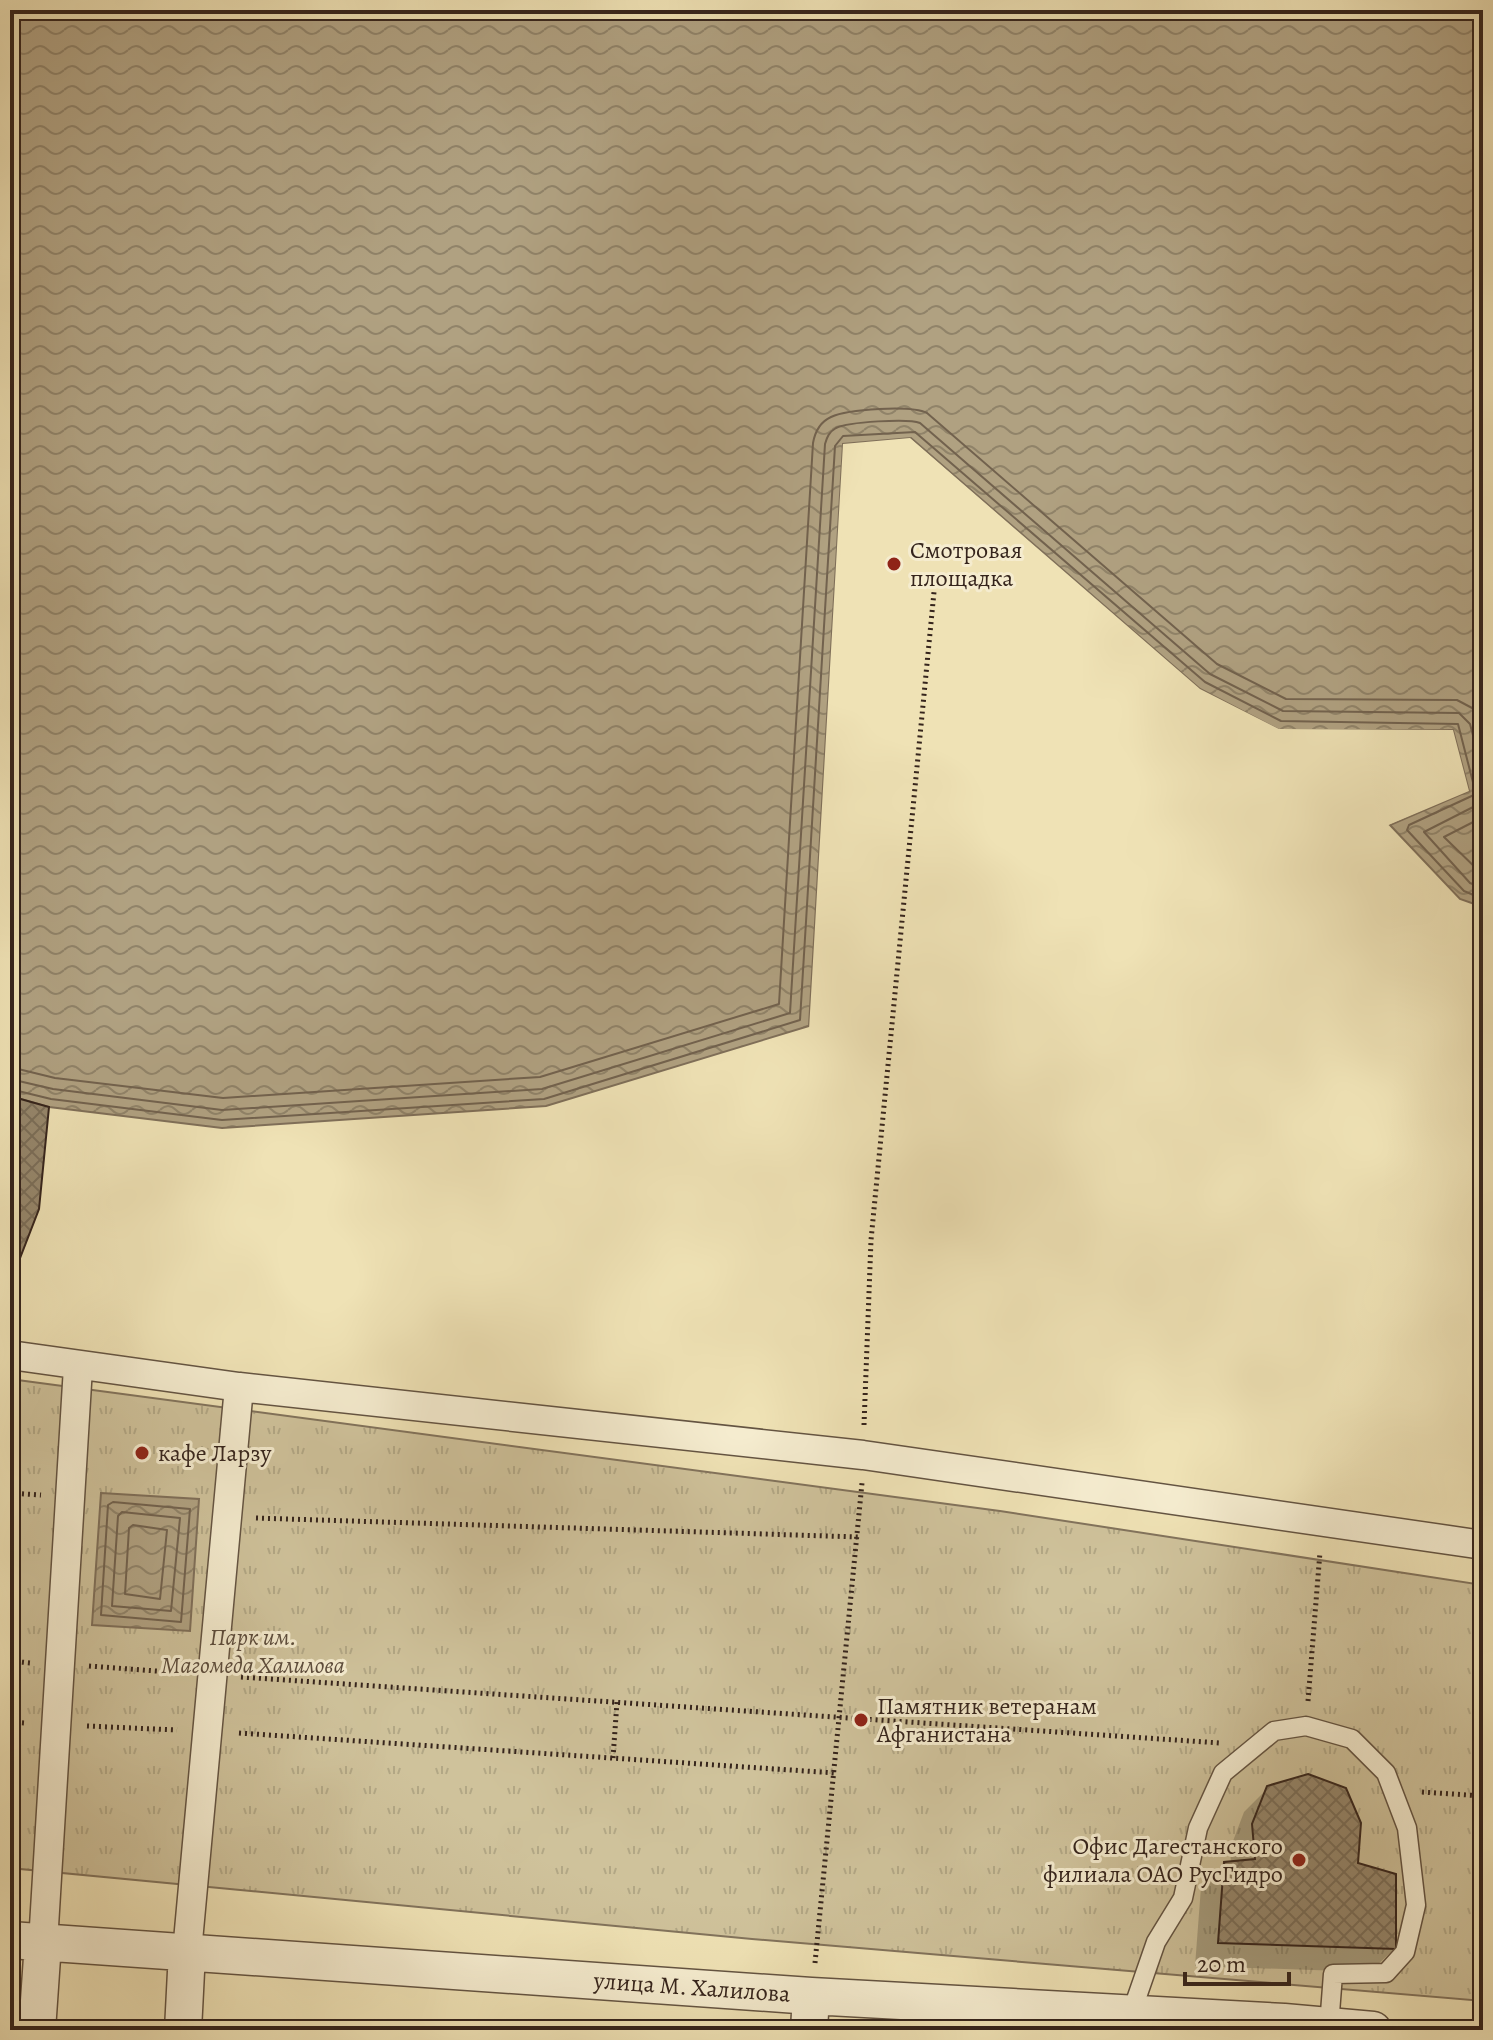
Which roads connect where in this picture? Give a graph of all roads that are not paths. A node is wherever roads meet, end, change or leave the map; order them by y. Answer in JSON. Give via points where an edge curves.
{"nodes":[{"id":1,"x":10,"y":1355,"type":"edge"},
{"id":2,"x":78,"y":1367,"type":"junction"},
{"id":3,"x":239,"y":1387,"type":"junction"},
{"id":4,"x":1483,"y":1545,"type":"edge"},
{"id":5,"x":27,"y":1941,"type":"edge"},
{"id":6,"x":187,"y":1952,"type":"junction"},
{"id":7,"x":810,"y":2013,"type":"edge"},
{"id":8,"x":1131,"y":2014,"type":"junction"},
{"id":9,"x":1329,"y":2026,"type":"junction"},
{"id":10,"x":37,"y":2030,"type":"edge"},
{"id":11,"x":183,"y":2030,"type":"edge"},
{"id":12,"x":1373,"y":2030,"type":"edge"}],
"edges":[{"from":1,"to":2,"type":"street"},
{"from":2,"to":3,"type":"street"},
{"from":2,"to":5,"type":"street","via":[[57,1725]]},
{"from":3,"to":4,"type":"street","via":[[863,1455]]},
{"from":3,"to":6,"type":"street"},
{"from":5,"to":6,"type":"street","name":"улица М. Халилова"},
{"from":5,"to":10,"type":"street"},
{"from":6,"to":7,"type":"street","name":"улица М. Халилова"},
{"from":6,"to":11,"type":"street"},
{"from":7,"to":8,"type":"street","name":"улица М. Халилова"},
{"from":8,"to":9,"type":"street","name":"улица М. Халилова"},
{"from":8,"to":9,"type":"lane","via":[[1156,1942],[1183,1898],[1198,1828],[1223,1773],[1274,1731],[1306,1726],[1352,1739],[1386,1773],[1407,1828],[1416,1905],[1405,1952],[1386,1973],[1333,1974]]},
{"from":9,"to":12,"type":"street","name":"улица М. Халилова"}]}
